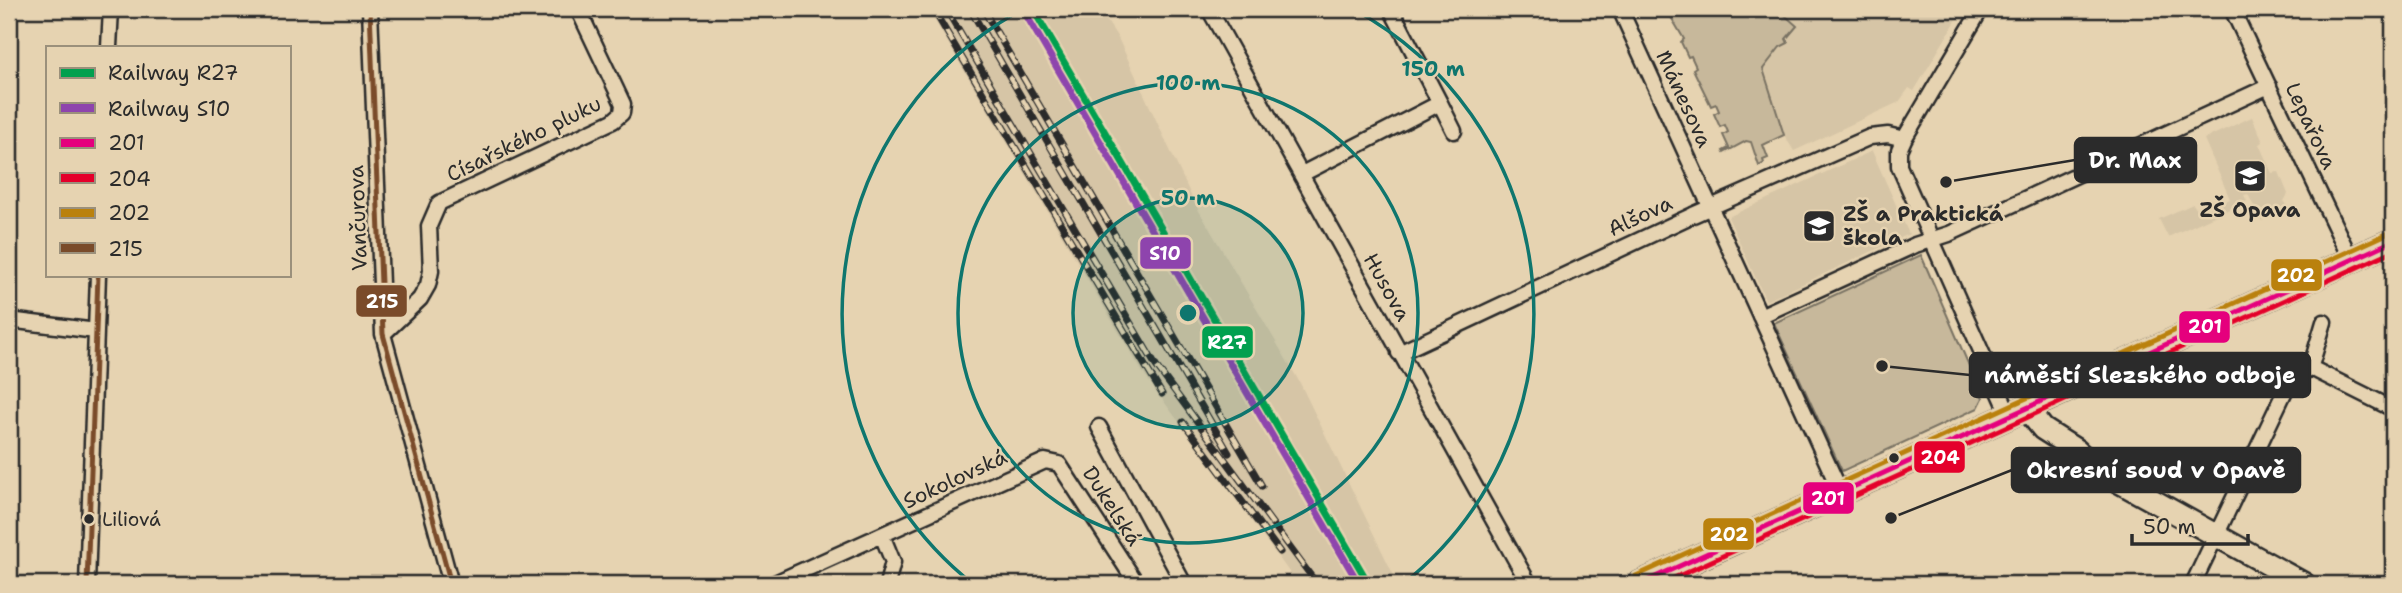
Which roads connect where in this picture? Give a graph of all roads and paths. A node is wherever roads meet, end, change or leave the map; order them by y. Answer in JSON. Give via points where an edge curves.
{"nodes":[{"id":1,"x":111,"y":9,"type":"edge"},
{"id":2,"x":370,"y":9,"type":"edge"},
{"id":3,"x":579,"y":9,"type":"edge"},
{"id":4,"x":1209,"y":9,"type":"edge"},
{"id":5,"x":1391,"y":9,"type":"edge"},
{"id":6,"x":1620,"y":9,"type":"edge"},
{"id":7,"x":1981,"y":9,"type":"edge"},
{"id":8,"x":2232,"y":9,"type":"edge"},
{"id":9,"x":109,"y":46,"type":"edge"},
{"id":10,"x":2269,"y":86,"type":"junction"},
{"id":11,"x":1440,"y":103,"type":"junction"},
{"id":12,"x":1454,"y":131,"type":"dead end"},
{"id":13,"x":1904,"y":139,"type":"junction"},
{"id":14,"x":1302,"y":174,"type":"junction"},
{"id":15,"x":1710,"y":207,"type":"junction"},
{"id":16,"x":1932,"y":241,"type":"junction"},
{"id":17,"x":2393,"y":241,"type":"edge"},
{"id":18,"x":2351,"y":260,"type":"junction"},
{"id":19,"x":98,"y":276,"type":"edge"},
{"id":20,"x":1760,"y":316,"type":"junction"},
{"id":21,"x":9,"y":320,"type":"edge"},
{"id":22,"x":2324,"y":322,"type":"dead end"},
{"id":23,"x":96,"y":331,"type":"junction"},
{"id":24,"x":383,"y":334,"type":"junction"},
{"id":25,"x":1399,"y":353,"type":"junction"},
{"id":26,"x":2310,"y":369,"type":"junction"},
{"id":27,"x":2393,"y":409,"type":"edge"},
{"id":28,"x":2018,"y":412,"type":"junction"},
{"id":29,"x":1099,"y":427,"type":"dead end"},
{"id":30,"x":1045,"y":461,"type":"joint"},
{"id":31,"x":1841,"y":493,"type":"junction"},
{"id":32,"x":883,"y":535,"type":"junction"},
{"id":33,"x":2216,"y":535,"type":"junction"},
{"id":34,"x":1645,"y":583,"type":"edge"},
{"id":35,"x":87,"y":584,"type":"edge"},
{"id":36,"x":451,"y":584,"type":"edge"},
{"id":37,"x":773,"y":584,"type":"edge"},
{"id":38,"x":887,"y":584,"type":"edge"},
{"id":39,"x":1137,"y":584,"type":"edge"},
{"id":40,"x":1184,"y":584,"type":"edge"},
{"id":41,"x":1529,"y":584,"type":"edge"},
{"id":42,"x":2193,"y":584,"type":"edge"},
{"id":43,"x":2304,"y":584,"type":"edge"}],
"edges":[{"from":1,"to":9,"type":"street"},
{"from":2,"to":24,"type":"street","name":"Vančurova"},
{"from":3,"to":24,"type":"street","name":"Císařského pluku","via":[[623,104],[622,113],[439,203],[429,226],[428,285],[420,299]]},
{"from":4,"to":14,"type":"street","name":"Husova"},
{"from":5,"to":11,"type":"street"},
{"from":6,"to":15,"type":"street","name":"Mánesova"},
{"from":7,"to":13,"type":"street"},
{"from":8,"to":10,"type":"street","name":"Lepařova"},
{"from":10,"to":16,"type":"street"},
{"from":10,"to":18,"type":"street","name":"Lepařova"},
{"from":11,"to":12,"type":"street"},
{"from":11,"to":14,"type":"street"},
{"from":13,"to":15,"type":"street","name":"Alšova","via":[[1870,137]]},
{"from":13,"to":16,"type":"street","via":[[1899,166]]},
{"from":14,"to":25,"type":"street","name":"Husova"},
{"from":15,"to":20,"type":"street","name":"Mánesova"},
{"from":15,"to":25,"type":"street","name":"Alšova"},
{"from":16,"to":20,"type":"street","via":[[1915,244]]},
{"from":16,"to":28,"type":"street"},
{"from":17,"to":18,"type":"main road"},
{"from":18,"to":28,"type":"main road"},
{"from":19,"to":23,"type":"street"},
{"from":20,"to":31,"type":"street","name":"Mánesova"},
{"from":21,"to":23,"type":"street"},
{"from":22,"to":26,"type":"street"},
{"from":23,"to":35,"type":"street"},
{"from":24,"to":36,"type":"street","name":"Vančurova"},
{"from":25,"to":41,"type":"street","name":"Husova"},
{"from":26,"to":27,"type":"street"},
{"from":26,"to":33,"type":"street","via":[[2297,371],[2287,382]]},
{"from":28,"to":31,"type":"main road"},
{"from":28,"to":33,"type":"street","via":[[2091,465]]},
{"from":29,"to":40,"type":"street"},
{"from":30,"to":32,"type":"street","name":"Sokolovská"},
{"from":30,"to":39,"type":"street","name":"Dukelská","via":[[1059,464]]},
{"from":31,"to":34,"type":"main road"},
{"from":32,"to":37,"type":"street","name":"Sokolovská"},
{"from":32,"to":38,"type":"street","via":[[893,562]]},
{"from":33,"to":42,"type":"street"},
{"from":33,"to":43,"type":"street"}]}
